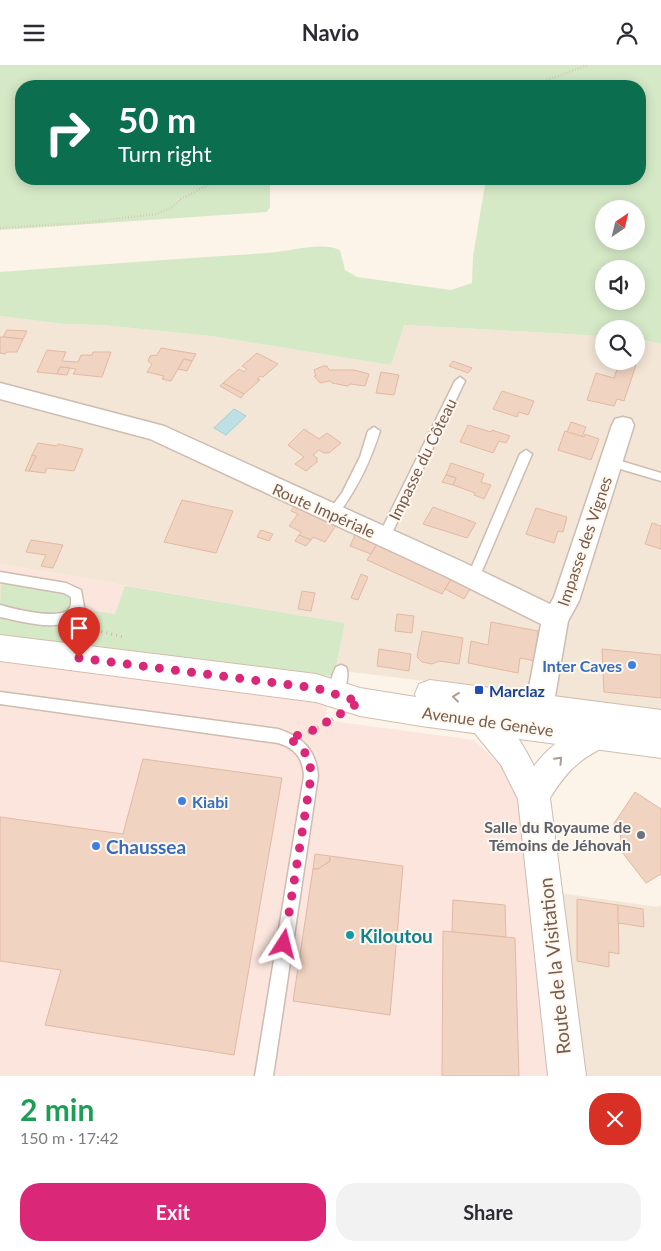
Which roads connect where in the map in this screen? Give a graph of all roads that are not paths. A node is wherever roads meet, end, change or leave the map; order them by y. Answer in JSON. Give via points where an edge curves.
{"nodes":[{"id":1,"x":460,"y":381,"type":"dead end"},
{"id":2,"x":0,"y":391,"type":"edge"},
{"id":3,"x":623,"y":425,"type":"dead end"},
{"id":4,"x":374,"y":431,"type":"dead end"},
{"id":5,"x":526,"y":454,"type":"dead end"},
{"id":6,"x":611,"y":462,"type":"junction"},
{"id":7,"x":661,"y":477,"type":"edge"},
{"id":8,"x":332,"y":514,"type":"junction"},
{"id":9,"x":384,"y":537,"type":"junction"},
{"id":10,"x":0,"y":577,"type":"edge"},
{"id":11,"x":473,"y":578,"type":"junction"},
{"id":12,"x":0,"y":611,"type":"edge"},
{"id":13,"x":555,"y":619,"type":"junction"},
{"id":14,"x":0,"y":648,"type":"edge"},
{"id":15,"x":338,"y":688,"type":"junction"},
{"id":16,"x":0,"y":698,"type":"edge"},
{"id":17,"x":539,"y":708,"type":"junction"},
{"id":18,"x":484,"y":721,"type":"junction"},
{"id":19,"x":661,"y":724,"type":"edge"},
{"id":20,"x":596,"y":735,"type":"junction"},
{"id":21,"x":661,"y":743,"type":"edge"},
{"id":22,"x":534,"y":797,"type":"junction"},
{"id":23,"x":264,"y":1076,"type":"edge"},
{"id":24,"x":567,"y":1076,"type":"edge"}],
"edges":[{"from":1,"to":9,"type":"lane","name":"Impasse du Côteau"},
{"from":2,"to":8,"type":"street","name":"Route Impériale","via":[[165,436]]},
{"from":3,"to":6,"type":"street","name":"Impasse des Vignes"},
{"from":4,"to":8,"type":"lane","via":[[366,457],[346,496]]},
{"from":5,"to":11,"type":"lane"},
{"from":6,"to":7,"type":"lane","name":"Impasse des Vignes"},
{"from":6,"to":13,"type":"street","name":"Impasse des Vignes","via":[[566,601]]},
{"from":8,"to":9,"type":"street","name":"Route Impériale"},
{"from":9,"to":11,"type":"street","name":"Route Impériale"},
{"from":10,"to":12,"type":"lane","via":[[66,587],[77,594],[79,600],[73,613],[60,620]]},
{"from":11,"to":13,"type":"street","name":"Route Impériale"},
{"from":13,"to":17,"type":"street"},
{"from":14,"to":15,"type":"main road","name":"Avenue de Genève"},
{"from":17,"to":15,"type":"main road","name":"Avenue de Genève","one_way":true,"via":[[362,686]]},
{"from":15,"to":18,"type":"main road","name":"Avenue de Genève"},
{"from":16,"to":23,"type":"lane","via":[[288,738],[308,758],[311,777]]},
{"from":17,"to":19,"type":"main road","name":"Avenue de Genève"},
{"from":18,"to":20,"type":"main road","name":"Avenue de Genève"},
{"from":18,"to":22,"type":"main road","name":"Route de la Visitation","via":[[512,755]]},
{"from":20,"to":21,"type":"main road","name":"Avenue de Genève"},
{"from":22,"to":20,"type":"main road","one_way":true,"via":[[559,759]]},
{"from":22,"to":24,"type":"main road","name":"Route de la Visitation"}]}
